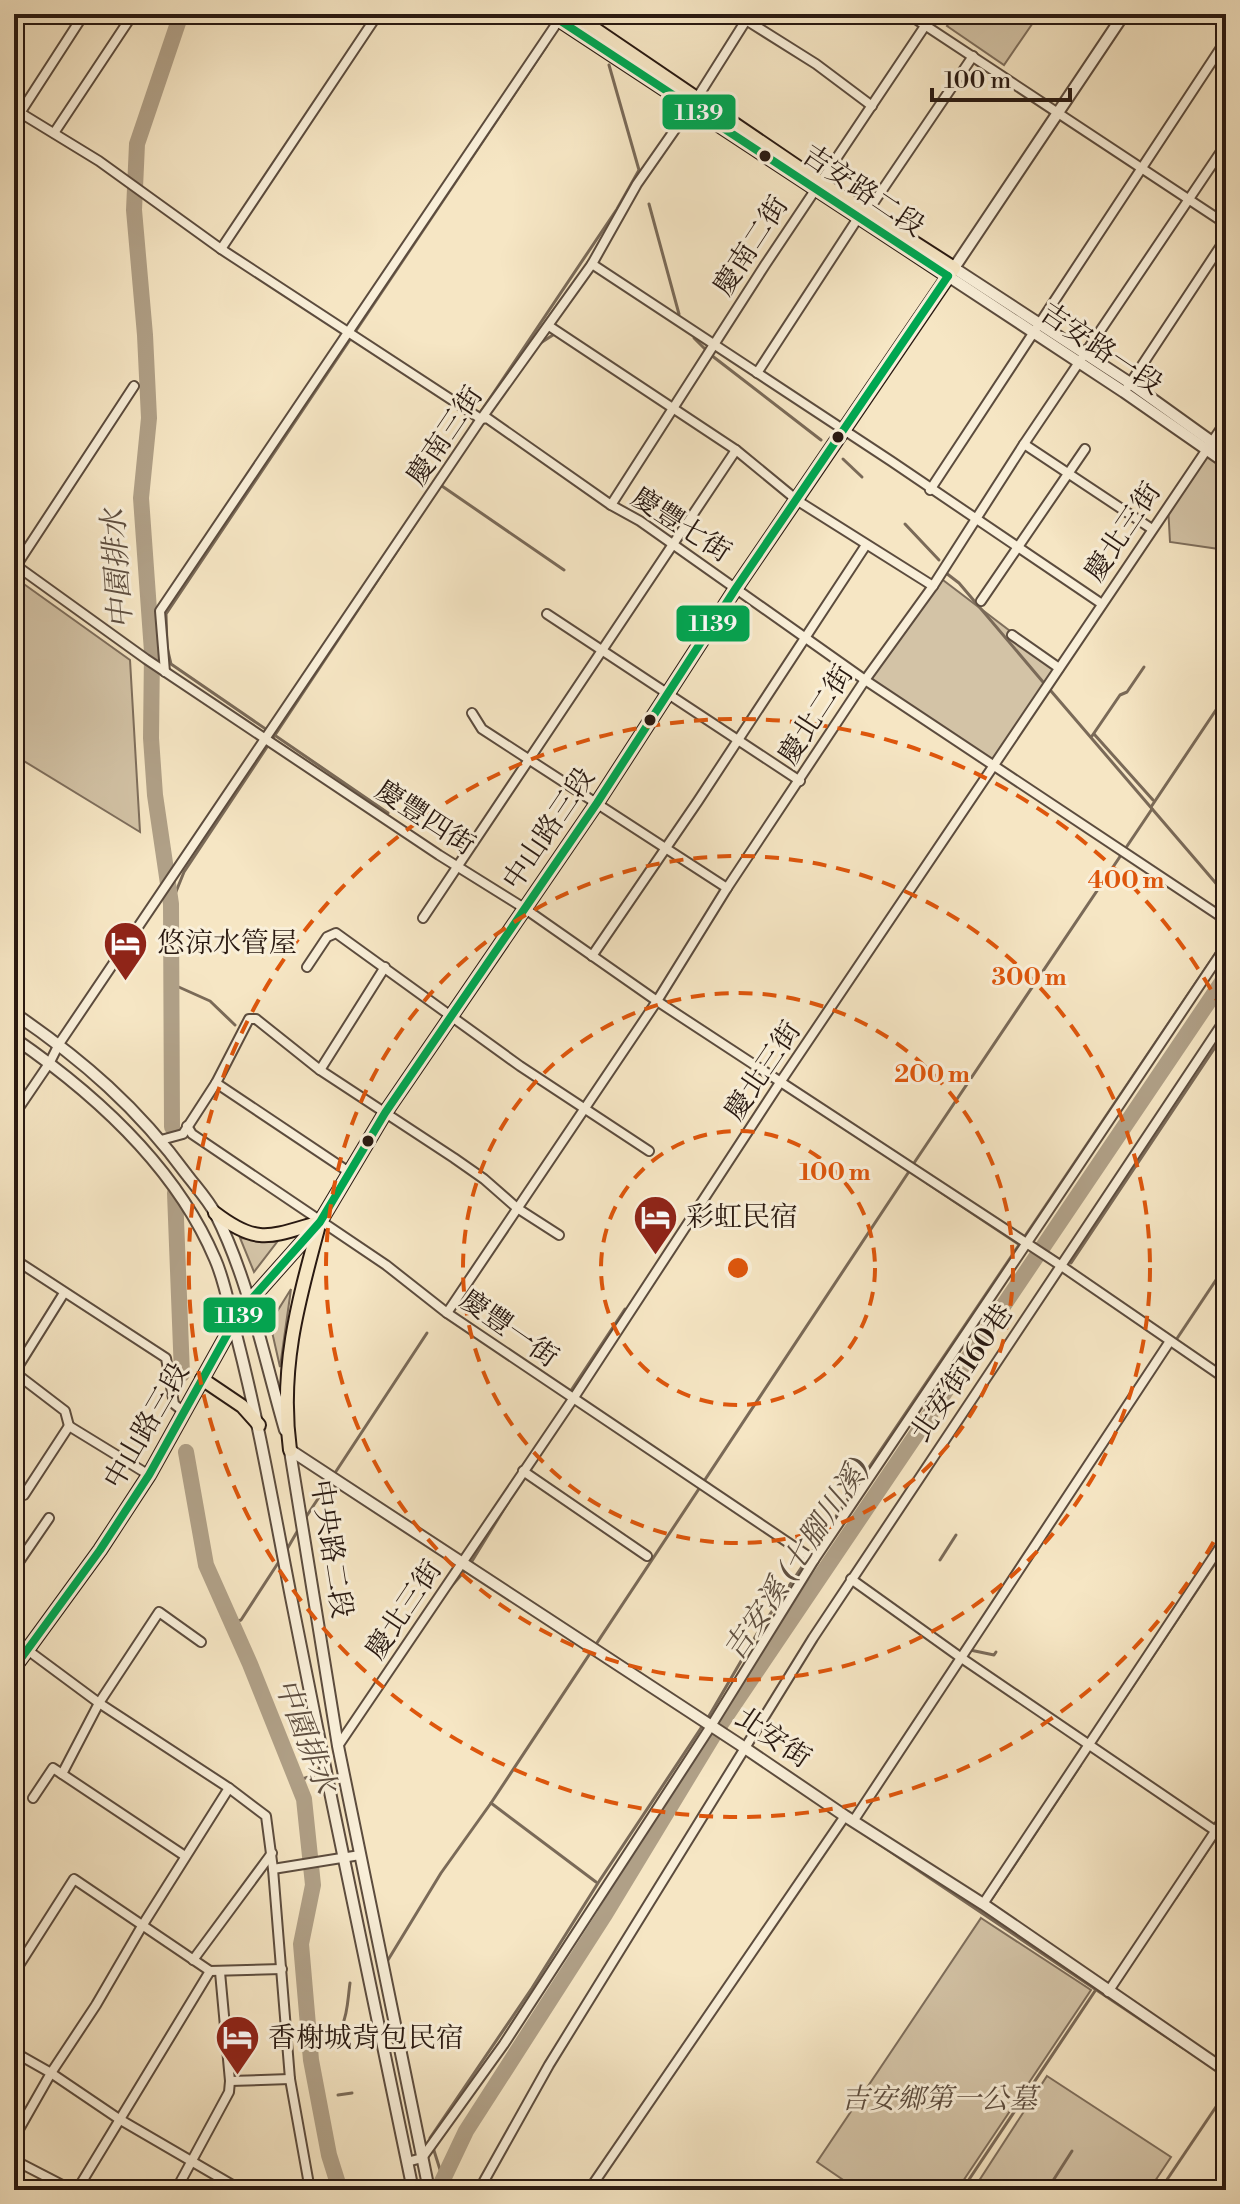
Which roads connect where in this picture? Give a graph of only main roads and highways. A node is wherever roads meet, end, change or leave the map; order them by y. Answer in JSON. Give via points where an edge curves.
{"nodes":[{"id":1,"x":573,"y":14,"type":"edge"},
{"id":2,"x":558,"y":16,"type":"edge"},
{"id":3,"x":694,"y":101,"type":"junction"},
{"id":4,"x":951,"y":272,"type":"joint"},
{"id":5,"x":215,"y":1213,"type":"road end"},
{"id":6,"x":320,"y":1222,"type":"junction"},
{"id":7,"x":202,"y":1379,"type":"junction"},
{"id":8,"x":259,"y":1425,"type":"road end"},
{"id":9,"x":290,"y":1450,"type":"road end"},
{"id":10,"x":14,"y":1668,"type":"edge"}],
"edges":[{"from":1,"to":3,"type":"main road","name":"吉安路二段"},
{"from":2,"to":3,"type":"main road","name":"吉安路二段"},
{"from":3,"to":4,"type":"main road","name":"吉安路二段"},
{"from":4,"to":6,"type":"main road","name":"中山路三段","via":[[385,1113]]},
{"from":5,"to":6,"type":"main road","via":[[256,1236],[288,1234]]},
{"from":6,"to":7,"type":"main road","name":"中山路三段","via":[[248,1303]]},
{"from":6,"to":9,"type":"main road","via":[[298,1302],[287,1377]]},
{"from":7,"to":8,"type":"main road","via":[[242,1406]]},
{"from":7,"to":10,"type":"main road","name":"中山路三段","via":[[149,1475]]}]}
